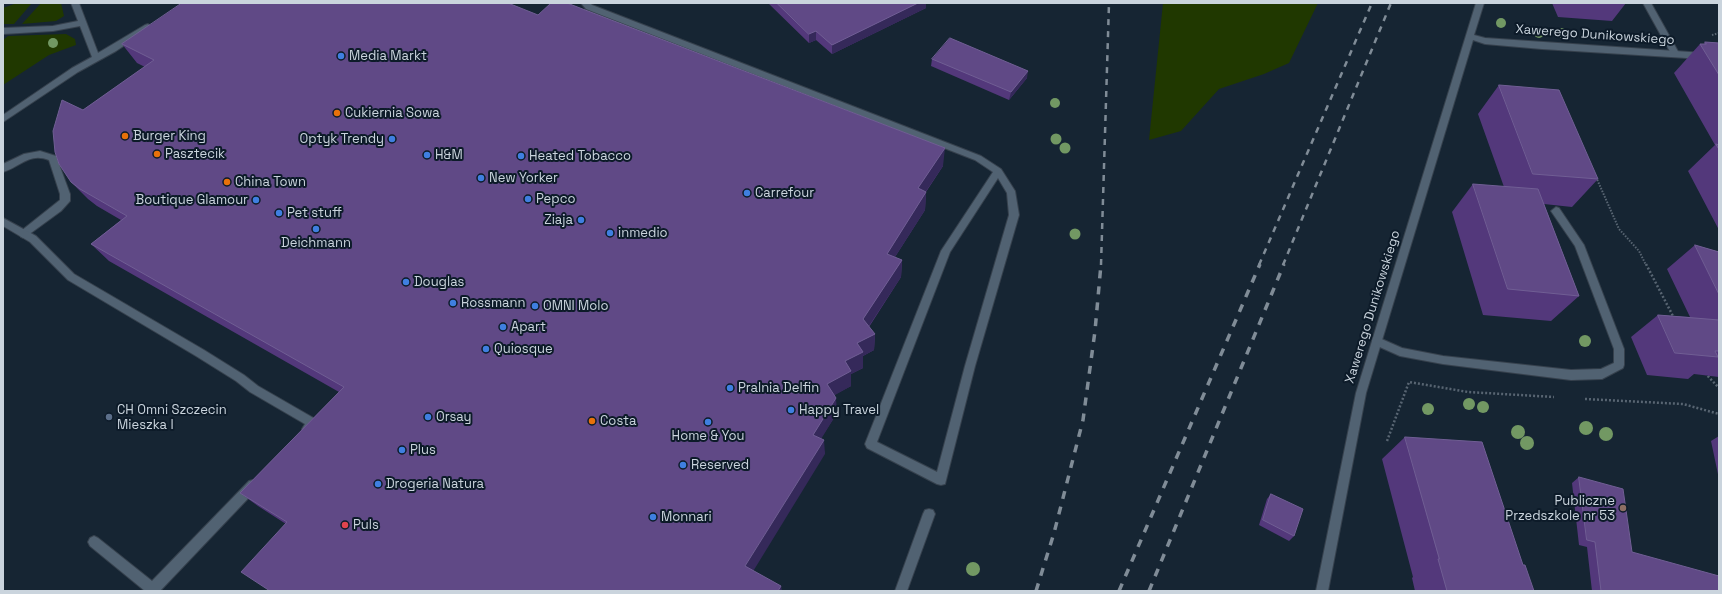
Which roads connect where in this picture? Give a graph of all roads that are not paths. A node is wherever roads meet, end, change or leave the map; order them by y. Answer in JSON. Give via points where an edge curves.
{"nodes":[{"id":1,"x":75,"y":3,"type":"edge"},
{"id":2,"x":585,"y":3,"type":"edge"},
{"id":3,"x":1480,"y":3,"type":"edge"},
{"id":4,"x":1647,"y":3,"type":"edge"},
{"id":5,"x":83,"y":22,"type":"junction"},
{"id":6,"x":154,"y":23,"type":"edge"},
{"id":7,"x":3,"y":31,"type":"edge"},
{"id":8,"x":1470,"y":37,"type":"junction"},
{"id":9,"x":1676,"y":55,"type":"junction"},
{"id":10,"x":1719,"y":57,"type":"edge"},
{"id":11,"x":96,"y":58,"type":"junction"},
{"id":12,"x":3,"y":119,"type":"edge"},
{"id":13,"x":3,"y":170,"type":"edge"},
{"id":14,"x":998,"y":171,"type":"junction"},
{"id":15,"x":1556,"y":212,"type":"dead end"},
{"id":16,"x":3,"y":222,"type":"edge"},
{"id":17,"x":24,"y":234,"type":"junction"},
{"id":18,"x":1377,"y":341,"type":"junction"},
{"id":19,"x":297,"y":439,"type":"edge"},
{"id":20,"x":260,"y":478,"type":"edge"},
{"id":21,"x":929,"y":514,"type":"dead end"},
{"id":22,"x":94,"y":542,"type":"dead end"},
{"id":23,"x":153,"y":590,"type":"edge"},
{"id":24,"x":901,"y":591,"type":"edge"},
{"id":25,"x":1322,"y":591,"type":"edge"}],
"edges":[{"from":1,"to":5,"type":"street"},
{"from":2,"to":14,"type":"street","via":[[589,7],[978,158]]},
{"from":3,"to":8,"type":"street","name":"Xawerego Dunikowskiego"},
{"from":4,"to":9,"type":"street"},
{"from":5,"to":7,"type":"street","via":[[55,28]]},
{"from":5,"to":11,"type":"street"},
{"from":6,"to":11,"type":"street"},
{"from":8,"to":9,"type":"street","name":"Xawerego Dunikowskiego","via":[[1485,41],[1542,46]]},
{"from":8,"to":18,"type":"street","name":"Xawerego Dunikowskiego"},
{"from":9,"to":10,"type":"street","name":"Xawerego Dunikowskiego"},
{"from":11,"to":12,"type":"street"},
{"from":13,"to":17,"type":"street","via":[[23,158],[36,154],[47,155],[53,158],[59,176],[65,201]]},
{"from":14,"to":14,"type":"street","via":[[1012,193],[1014,215],[970,366],[941,480],[871,444],[946,252]]},
{"from":15,"to":18,"type":"street","via":[[1579,245],[1619,349],[1619,365],[1602,374],[1571,375],[1443,360],[1400,352]]},
{"from":16,"to":17,"type":"street"},
{"from":17,"to":19,"type":"street","via":[[33,239],[71,277],[313,423]]},
{"from":18,"to":25,"type":"street","name":"Xawerego Dunikowskiego","via":[[1361,393]]},
{"from":20,"to":23,"type":"street"},
{"from":21,"to":24,"type":"street"},
{"from":22,"to":23,"type":"street"}]}
